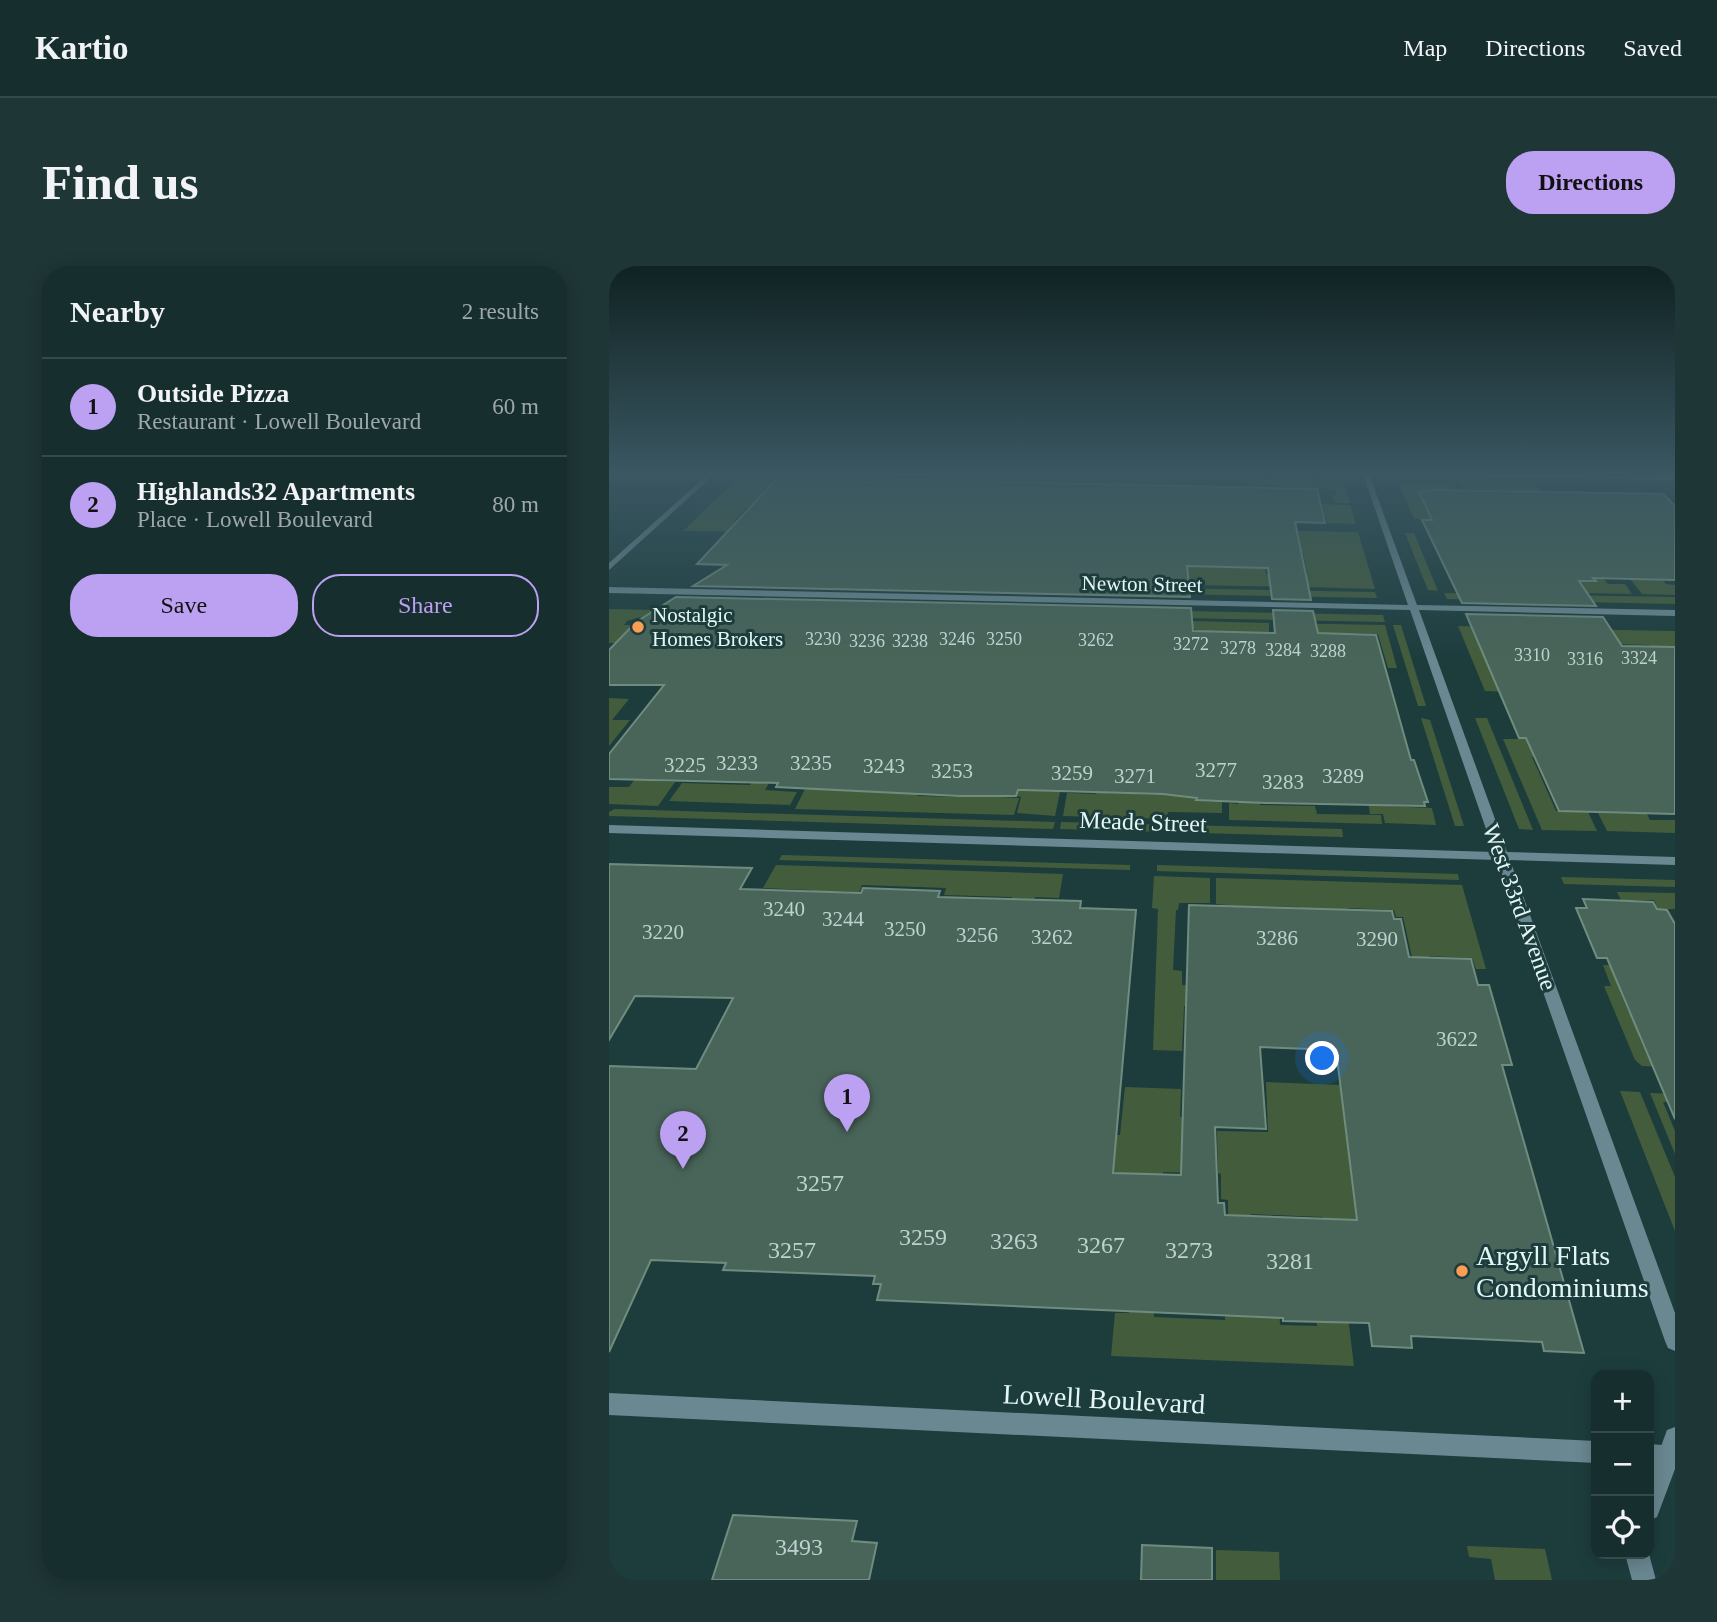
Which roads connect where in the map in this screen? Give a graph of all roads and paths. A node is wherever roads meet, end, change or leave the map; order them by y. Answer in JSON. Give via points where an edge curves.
{"nodes":[{"id":1,"x":644,"y":535,"type":"edge"},
{"id":2,"x":1388,"y":535,"type":"edge"},
{"id":3,"x":609,"y":567,"type":"edge"},
{"id":4,"x":609,"y":590,"type":"edge"},
{"id":5,"x":1413,"y":607,"type":"junction"},
{"id":6,"x":1675,"y":613,"type":"edge"},
{"id":7,"x":609,"y":829,"type":"edge"},
{"id":8,"x":1502,"y":856,"type":"junction"},
{"id":9,"x":1675,"y":861,"type":"edge"},
{"id":10,"x":1675,"y":1341,"type":"edge"},
{"id":11,"x":610,"y":1407,"type":"edge"},
{"id":12,"x":1591,"y":1452,"type":"edge"},
{"id":13,"x":1667,"y":1452,"type":"edge"},
{"id":14,"x":1653,"y":1496,"type":"edge"},
{"id":15,"x":1638,"y":1559,"type":"edge"},
{"id":16,"x":1644,"y":1580,"type":"edge"}],
"edges":[{"from":1,"to":3,"type":"street"},
{"from":2,"to":5,"type":"street","name":"West 33rd Avenue"},
{"from":4,"to":5,"type":"street","name":"Newton Street"},
{"from":5,"to":6,"type":"street","name":"Newton Street"},
{"from":5,"to":8,"type":"street","name":"West 33rd Avenue"},
{"from":7,"to":8,"type":"street","name":"Meade Street"},
{"from":8,"to":9,"type":"street","name":"Meade Street"},
{"from":8,"to":10,"type":"street","name":"West 33rd Avenue"},
{"from":11,"to":12,"type":"street","name":"Lowell Boulevard"},
{"from":13,"to":14,"type":"street"},
{"from":15,"to":16,"type":"street"}]}
